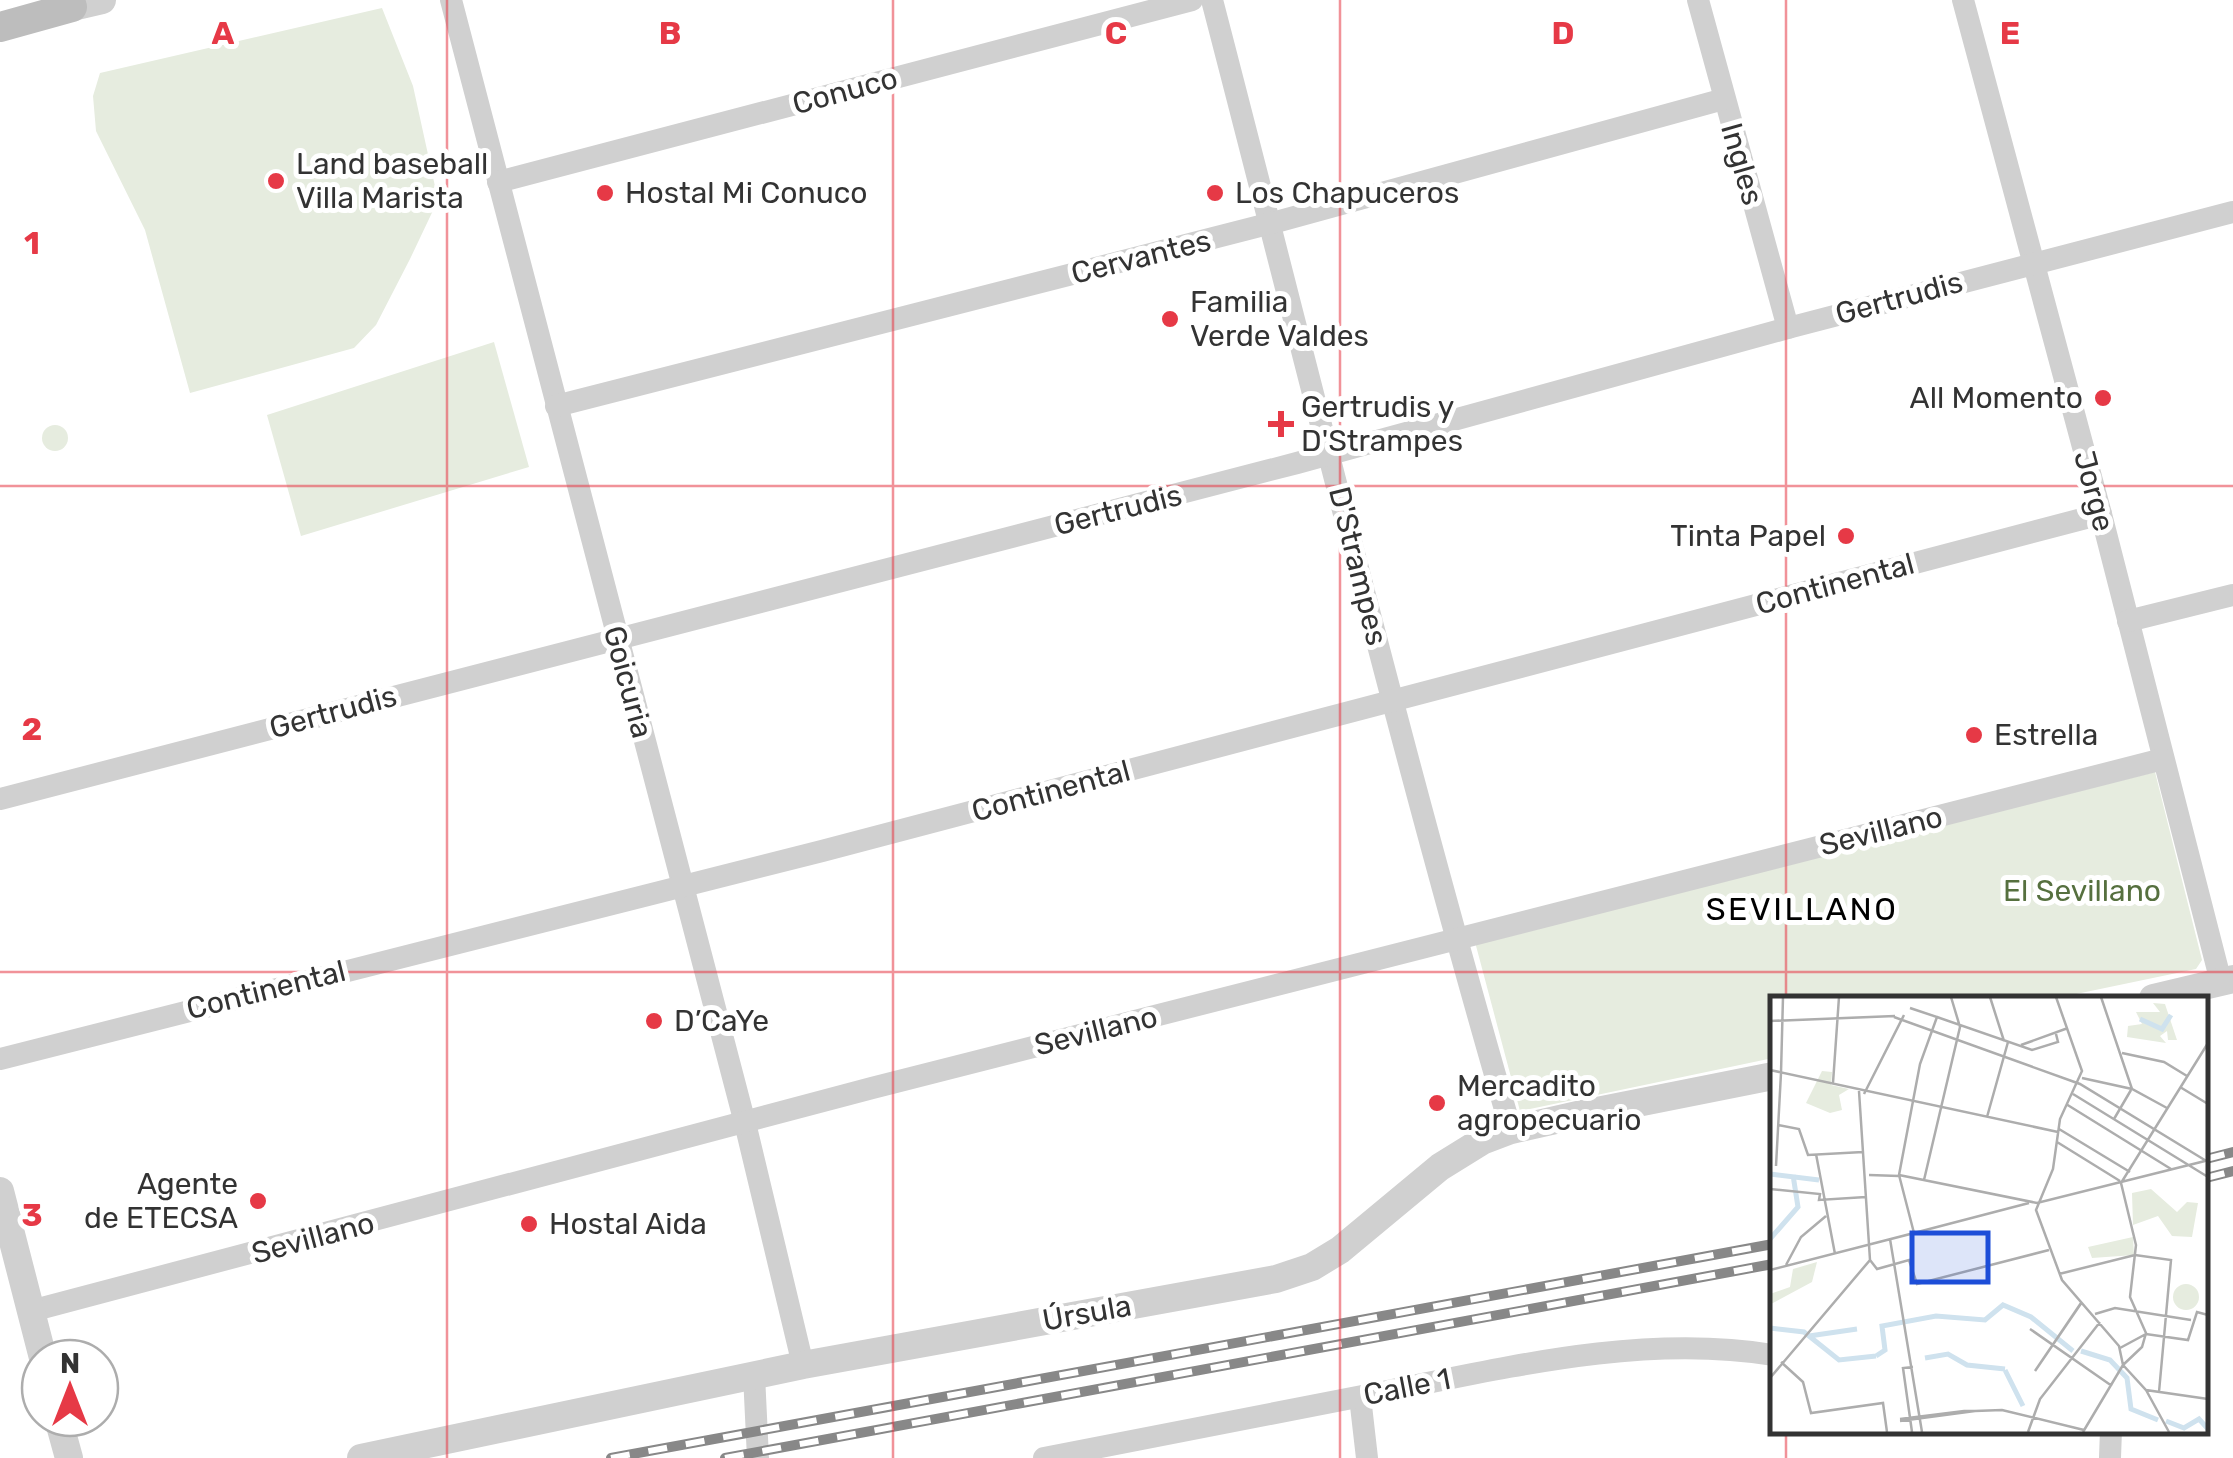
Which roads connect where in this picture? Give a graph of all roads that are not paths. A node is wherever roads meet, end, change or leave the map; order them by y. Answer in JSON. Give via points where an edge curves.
{"nodes":[{"id":1,"x":452,"y":0,"type":"edge"},
{"id":2,"x":1192,"y":0,"type":"edge"},
{"id":3,"x":1212,"y":0,"type":"edge"},
{"id":4,"x":1698,"y":0,"type":"edge"},
{"id":5,"x":1963,"y":0,"type":"edge"},
{"id":6,"x":81,"y":2,"type":"edge"},
{"id":7,"x":0,"y":27,"type":"edge"},
{"id":8,"x":1724,"y":98,"type":"junction"},
{"id":9,"x":498,"y":182,"type":"junction"},
{"id":10,"x":2233,"y":212,"type":"edge"},
{"id":11,"x":1272,"y":223,"type":"junction"},
{"id":12,"x":2032,"y":263,"type":"junction"},
{"id":13,"x":1788,"y":328,"type":"junction"},
{"id":14,"x":556,"y":406,"type":"junction"},
{"id":15,"x":1330,"y":454,"type":"junction"},
{"id":16,"x":2100,"y":514,"type":"junction"},
{"id":17,"x":2233,"y":594,"type":"edge"},
{"id":18,"x":2128,"y":621,"type":"junction"},
{"id":19,"x":616,"y":637,"type":"junction"},
{"id":20,"x":1392,"y":701,"type":"junction"},
{"id":21,"x":2163,"y":759,"type":"junction"},
{"id":22,"x":0,"y":799,"type":"edge"},
{"id":23,"x":681,"y":886,"type":"junction"},
{"id":24,"x":1455,"y":938,"type":"junction"},
{"id":25,"x":2227,"y":981,"type":"edge"},
{"id":26,"x":2163,"y":996,"type":"edge"},
{"id":27,"x":0,"y":1059,"type":"edge"},
{"id":28,"x":1770,"y":1077,"type":"edge"},
{"id":29,"x":745,"y":1123,"type":"junction"},
{"id":30,"x":1511,"y":1130,"type":"junction"},
{"id":31,"x":0,"y":1191,"type":"edge"},
{"id":32,"x":31,"y":1311,"type":"junction"},
{"id":33,"x":38,"y":1338,"type":"edge"},
{"id":34,"x":1770,"y":1354,"type":"edge"},
{"id":35,"x":803,"y":1365,"type":"junction"},
{"id":36,"x":754,"y":1375,"type":"junction"},
{"id":37,"x":1360,"y":1396,"type":"junction"},
{"id":38,"x":2111,"y":1433,"type":"edge"},
{"id":39,"x":360,"y":1458,"type":"edge"},
{"id":40,"x":758,"y":1458,"type":"edge"},
{"id":41,"x":1044,"y":1458,"type":"edge"},
{"id":42,"x":1367,"y":1458,"type":"edge"},
{"id":43,"x":2110,"y":1458,"type":"edge"}],
"edges":[{"from":1,"to":9,"type":"street","name":"Goicuria"},
{"from":2,"to":9,"type":"street","name":"Conuco"},
{"from":3,"to":11,"type":"street","name":"D'Strampes"},
{"from":4,"to":8,"type":"street","name":"Ingles"},
{"from":5,"to":12,"type":"street","name":"Jorge"},
{"from":6,"to":7,"type":"main road"},
{"from":8,"to":11,"type":"street","name":"Cervantes"},
{"from":8,"to":13,"type":"street","name":"Ingles"},
{"from":9,"to":14,"type":"street","name":"Goicuria"},
{"from":10,"to":12,"type":"street","name":"Gertrudis"},
{"from":11,"to":14,"type":"street","name":"Cervantes"},
{"from":11,"to":15,"type":"street","name":"D'Strampes"},
{"from":12,"to":13,"type":"street","name":"Gertrudis"},
{"from":12,"to":16,"type":"street","name":"Jorge"},
{"from":13,"to":15,"type":"street","name":"Gertrudis"},
{"from":14,"to":19,"type":"street","name":"Goicuria"},
{"from":15,"to":19,"type":"street","name":"Gertrudis"},
{"from":15,"to":20,"type":"street","name":"D'Strampes"},
{"from":16,"to":18,"type":"street","name":"Jorge"},
{"from":16,"to":20,"type":"street","name":"Continental"},
{"from":17,"to":18,"type":"street"},
{"from":18,"to":21,"type":"street","name":"Jorge"},
{"from":19,"to":22,"type":"street","name":"Gertrudis"},
{"from":19,"to":23,"type":"street","name":"Goicuria"},
{"from":20,"to":23,"type":"street","name":"Continental"},
{"from":20,"to":24,"type":"street","name":"D'Strampes"},
{"from":21,"to":24,"type":"street","name":"Sevillano"},
{"from":21,"to":25,"type":"street","name":"Jorge"},
{"from":23,"to":27,"type":"street","name":"Continental"},
{"from":23,"to":29,"type":"street","name":"Goicuria"},
{"from":24,"to":29,"type":"street","name":"Sevillano"},
{"from":24,"to":30,"type":"street","name":"D'Strampes"},
{"from":25,"to":26,"type":"street"},
{"from":28,"to":30,"type":"street","name":"Úrsula"},
{"from":29,"to":32,"type":"street","name":"Sevillano"},
{"from":29,"to":35,"type":"street","name":"Goicuria"},
{"from":30,"to":35,"type":"street","name":"Úrsula","via":[[1440,1167],[1340,1250],[1276,1279]]},
{"from":31,"to":32,"type":"street"},
{"from":32,"to":33,"type":"street"},
{"from":34,"to":37,"type":"street","name":"Calle 1","via":[[1734,1348],[1621,1351]]},
{"from":35,"to":36,"type":"street","name":"Úrsula"},
{"from":36,"to":39,"type":"street","name":"Úrsula"},
{"from":36,"to":40,"type":"street"},
{"from":37,"to":41,"type":"street","name":"Calle 1"},
{"from":37,"to":42,"type":"street"},
{"from":38,"to":43,"type":"street"}]}
